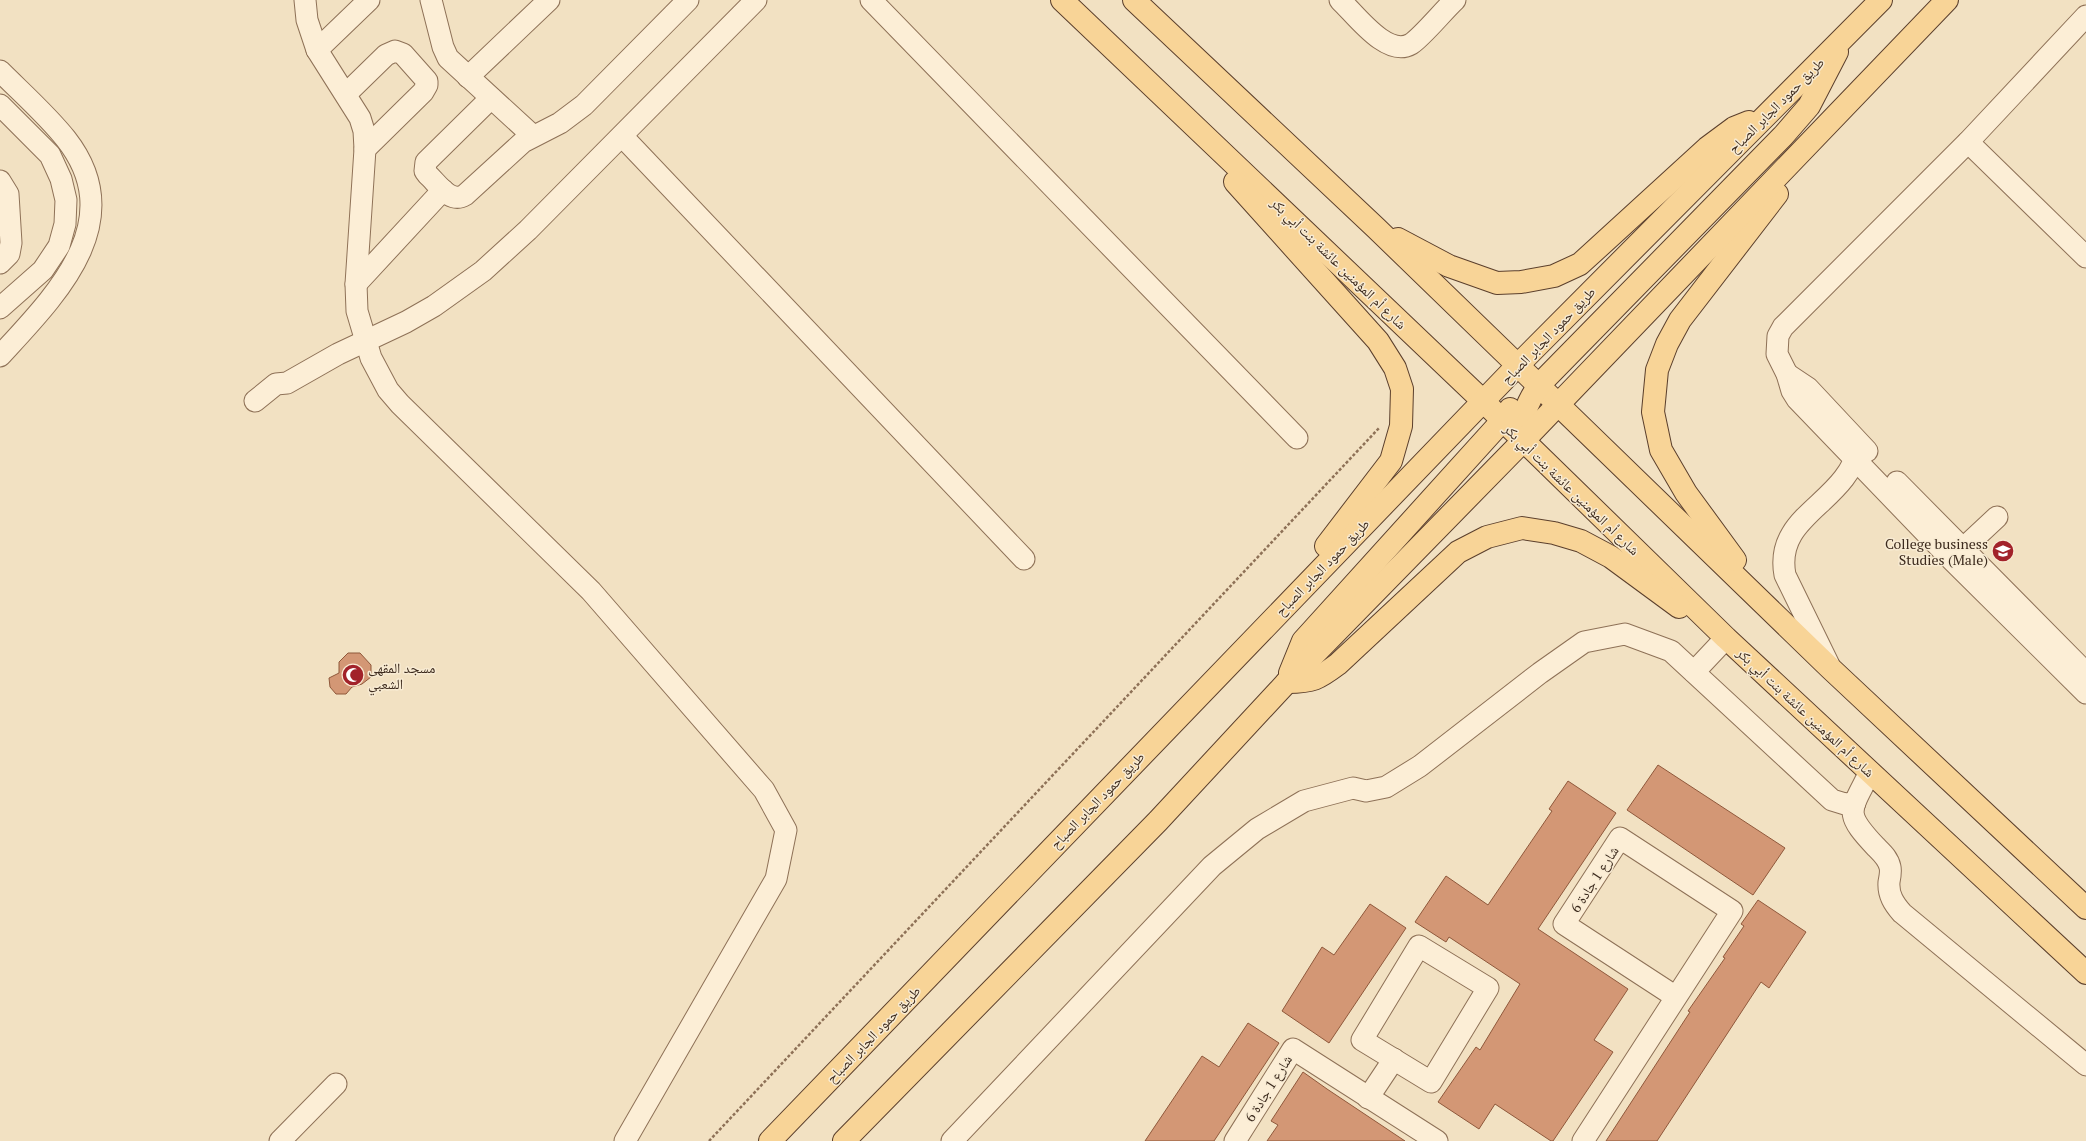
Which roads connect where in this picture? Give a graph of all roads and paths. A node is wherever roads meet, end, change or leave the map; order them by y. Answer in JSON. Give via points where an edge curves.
{"nodes":[{"id":1,"x":369,"y":0,"type":"edge"},
{"id":2,"x":431,"y":0,"type":"edge"},
{"id":3,"x":549,"y":0,"type":"edge"},
{"id":4,"x":688,"y":0,"type":"edge"},
{"id":5,"x":756,"y":0,"type":"edge"},
{"id":6,"x":870,"y":0,"type":"edge"},
{"id":7,"x":1062,"y":0,"type":"edge"},
{"id":8,"x":1134,"y":0,"type":"edge"},
{"id":9,"x":1340,"y":0,"type":"edge"},
{"id":10,"x":1455,"y":0,"type":"edge"},
{"id":11,"x":1881,"y":0,"type":"edge"},
{"id":12,"x":1947,"y":0,"type":"edge"},
{"id":13,"x":307,"y":1,"type":"edge"},
{"id":14,"x":2086,"y":16,"type":"edge"},
{"id":15,"x":1845,"y":37,"type":"junction"},
{"id":16,"x":317,"y":50,"type":"junction"},
{"id":17,"x":0,"y":71,"type":"edge"},
{"id":18,"x":468,"y":77,"type":"junction"},
{"id":19,"x":346,"y":94,"type":"junction"},
{"id":20,"x":491,"y":98,"type":"junction"},
{"id":21,"x":0,"y":104,"type":"edge"},
{"id":22,"x":1842,"y":110,"type":"junction"},
{"id":23,"x":1184,"y":114,"type":"junction"},
{"id":24,"x":1766,"y":114,"type":"junction"},
{"id":25,"x":533,"y":136,"type":"junction"},
{"id":26,"x":622,"y":136,"type":"junction"},
{"id":27,"x":1968,"y":142,"type":"junction"},
{"id":28,"x":365,"y":149,"type":"junction"},
{"id":29,"x":0,"y":181,"type":"edge"},
{"id":30,"x":443,"y":190,"type":"junction"},
{"id":31,"x":1376,"y":228,"type":"junction"},
{"id":32,"x":2086,"y":257,"type":"edge"},
{"id":33,"x":0,"y":263,"type":"edge"},
{"id":34,"x":356,"y":284,"type":"junction"},
{"id":35,"x":0,"y":308,"type":"edge"},
{"id":36,"x":364,"y":342,"type":"junction"},
{"id":37,"x":0,"y":356,"type":"edge"},
{"id":38,"x":1518,"y":365,"type":"junction"},
{"id":39,"x":1539,"y":385,"type":"junction"},
{"id":40,"x":1484,"y":402,"type":"junction"},
{"id":41,"x":1558,"y":404,"type":"junction"},
{"id":42,"x":260,"y":406,"type":"dead end"},
{"id":43,"x":1502,"y":421,"type":"junction"},
{"id":44,"x":1381,"y":426,"type":"dead end"},
{"id":45,"x":1298,"y":438,"type":"dead end"},
{"id":46,"x":1523,"y":441,"type":"junction"},
{"id":47,"x":1861,"y":458,"type":"junction"},
{"id":48,"x":1997,"y":516,"type":"dead end"},
{"id":49,"x":1957,"y":554,"type":"junction"},
{"id":50,"x":1024,"y":559,"type":"dead end"},
{"id":51,"x":1768,"y":606,"type":"junction"},
{"id":52,"x":1270,"y":620,"type":"junction"},
{"id":53,"x":1726,"y":638,"type":"junction"},
{"id":54,"x":1830,"y":668,"type":"junction"},
{"id":55,"x":1694,"y":672,"type":"junction"},
{"id":56,"x":2086,"y":673,"type":"edge"},
{"id":57,"x":1287,"y":682,"type":"junction"},
{"id":58,"x":2086,"y":694,"type":"edge"},
{"id":59,"x":1870,"y":772,"type":"junction"},
{"id":60,"x":1855,"y":803,"type":"junction"},
{"id":61,"x":2086,"y":908,"type":"edge"},
{"id":62,"x":2086,"y":973,"type":"edge"},
{"id":63,"x":1676,"y":997,"type":"junction"},
{"id":64,"x":1394,"y":1059,"type":"junction"},
{"id":65,"x":2086,"y":1065,"type":"edge"},
{"id":66,"x":336,"y":1084,"type":"dead end"},
{"id":67,"x":1368,"y":1098,"type":"junction"},
{"id":68,"x":280,"y":1141,"type":"edge"},
{"id":69,"x":625,"y":1141,"type":"edge"},
{"id":70,"x":709,"y":1141,"type":"edge"},
{"id":71,"x":770,"y":1141,"type":"edge"},
{"id":72,"x":844,"y":1141,"type":"edge"},
{"id":73,"x":952,"y":1141,"type":"edge"},
{"id":74,"x":1235,"y":1141,"type":"edge"},
{"id":75,"x":1436,"y":1141,"type":"edge"},
{"id":76,"x":1583,"y":1141,"type":"edge"}],
"edges":[{"from":1,"to":16,"type":"street"},
{"from":2,"to":18,"type":"street","via":[[445,53]]},
{"from":3,"to":18,"type":"street"},
{"from":4,"to":25,"type":"street","via":[[584,105],[560,123]]},
{"from":5,"to":26,"type":"street"},
{"from":6,"to":45,"type":"street"},
{"from":7,"to":23,"type":"main road","name":"شارع أم المؤمنين عائشة بنت أبي بكر"},
{"from":8,"to":31,"type":"main road"},
{"from":9,"to":10,"type":"street","via":[[1382,41],[1398,48],[1411,44]]},
{"from":11,"to":15,"type":"main road","name":"طريق حمود الجابر الصباح"},
{"from":12,"to":22,"type":"main road"},
{"from":13,"to":16,"type":"street","via":[[307,20]]},
{"from":14,"to":27,"type":"street"},
{"from":15,"to":24,"type":"main road","name":"طريق حمود الجابر الصباح"},
{"from":15,"to":39,"type":"main road","via":[[1809,106],[1783,136]]},
{"from":16,"to":19,"type":"street"},
{"from":17,"to":37,"type":"street","via":[[66,139],[82,164],[90,186],[91,208],[84,244],[77,259],[57,290]]},
{"from":18,"to":20,"type":"street"},
{"from":19,"to":28,"type":"street","via":[[360,118]]},
{"from":19,"to":28,"type":"street","via":[[386,55],[395,51],[403,54],[427,81],[423,92]]},
{"from":20,"to":25,"type":"street"},
{"from":20,"to":30,"type":"street","via":[[426,162],[425,171]]},
{"from":21,"to":35,"type":"street","via":[[50,155],[66,200],[59,246],[43,270]]},
{"from":22,"to":41,"type":"main road"},
{"from":22,"to":51,"type":"main road","via":[[1680,320],[1657,370],[1654,412],[1661,450],[1686,493]]},
{"from":23,"to":40,"type":"main road","name":"شارع أم المؤمنين عائشة بنت أبي بكر"},
{"from":23,"to":52,"type":"main road","via":[[1232,179],[1378,341],[1395,368],[1402,389],[1401,426],[1390,461]]},
{"from":24,"to":31,"type":"main road","via":[[1734,128],[1708,148],[1580,264],[1554,276],[1497,283],[1449,266]]},
{"from":24,"to":38,"type":"main road","name":"طريق حمود الجابر الصباح"},
{"from":25,"to":30,"type":"street","via":[[465,195],[451,197]]},
{"from":26,"to":36,"type":"street","via":[[483,271],[434,306]]},
{"from":26,"to":50,"type":"street"},
{"from":27,"to":32,"type":"street"},
{"from":27,"to":47,"type":"street","via":[[1783,327],[1778,336],[1777,354],[1797,399]]},
{"from":28,"to":34,"type":"street"},
{"from":29,"to":33,"type":"street","via":[[8,194],[11,243],[8,254]]},
{"from":30,"to":34,"type":"street"},
{"from":31,"to":38,"type":"main road"},
{"from":34,"to":36,"type":"street","via":[[357,311]]},
{"from":36,"to":42,"type":"street","via":[[308,370],[287,383],[279,397]]},
{"from":36,"to":69,"type":"street","via":[[379,375],[400,404],[591,591],[764,790],[786,830],[776,879]]},
{"from":38,"to":39,"type":"main road"},
{"from":38,"to":40,"type":"main road","name":"طريق حمود الجابر الصباح"},
{"from":38,"to":43,"type":"main road","via":[[1518,392],[1515,402]]},
{"from":39,"to":41,"type":"main road"},
{"from":39,"to":46,"type":"main road","via":[[1529,400],[1522,419]]},
{"from":40,"to":43,"type":"main road","name":"شارع أم المؤمنين عائشة بنت أبي بكر"},
{"from":40,"to":52,"type":"main road","name":"طريق حمود الجابر الصباح"},
{"from":41,"to":46,"type":"main road"},
{"from":41,"to":51,"type":"main road"},
{"from":43,"to":46,"type":"main road","name":"شارع أم المؤمنين عائشة بنت أبي بكر"},
{"from":43,"to":57,"type":"main road","via":[[1303,640]]},
{"from":44,"to":70,"type":"path"},
{"from":46,"to":53,"type":"main road","name":"شارع أم المؤمنين عائشة بنت أبي بكر"},
{"from":46,"to":57,"type":"main road"},
{"from":47,"to":49,"type":"street"},
{"from":47,"to":49,"type":"street"},
{"from":47,"to":54,"type":"street","via":[[1794,530],[1784,552],[1785,575]]},
{"from":48,"to":49,"type":"street"},
{"from":49,"to":56,"type":"street"},
{"from":49,"to":58,"type":"street"},
{"from":51,"to":54,"type":"main road"},
{"from":52,"to":71,"type":"main road","name":"طريق حمود الجابر الصباح"},
{"from":53,"to":55,"type":"street"},
{"from":53,"to":57,"type":"main road","via":[[1611,557],[1581,541],[1554,532],[1522,528],[1487,537],[1458,552],[1338,664],[1322,676],[1308,682]]},
{"from":53,"to":59,"type":"main road","name":"شارع أم المؤمنين عائشة بنت أبي بكر"},
{"from":54,"to":61,"type":"main road"},
{"from":55,"to":60,"type":"street","via":[[1832,800],[1845,804]]},
{"from":55,"to":73,"type":"street","via":[[1671,650],[1625,634],[1584,642],[1420,766],[1386,787],[1366,791],[1353,788],[1304,801],[1257,829],[1212,866]]},
{"from":57,"to":72,"type":"main road","via":[[1158,821]]},
{"from":59,"to":60,"type":"street"},
{"from":59,"to":62,"type":"main road","name":"شارع أم المؤمنين عائشة بنت أبي بكر"},
{"from":60,"to":65,"type":"street","via":[[1852,813],[1857,827],[1886,858],[1890,868],[1889,888],[1894,904]]},
{"from":63,"to":63,"type":"street","name":"شارع 1 جادة 6","via":[[1732,911],[1620,838],[1564,924]]},
{"from":63,"to":76,"type":"street","name":"شارع 1 جادة 6"},
{"from":64,"to":64,"type":"street","via":[[1431,1082],[1488,988],[1419,946],[1362,1040]]},
{"from":64,"to":67,"type":"street"},
{"from":66,"to":68,"type":"street"},
{"from":67,"to":74,"type":"street","name":"شارع 1 جادة 6","via":[[1292,1049]]},
{"from":67,"to":75,"type":"street","name":"شارع 1 جادة 6"}]}
